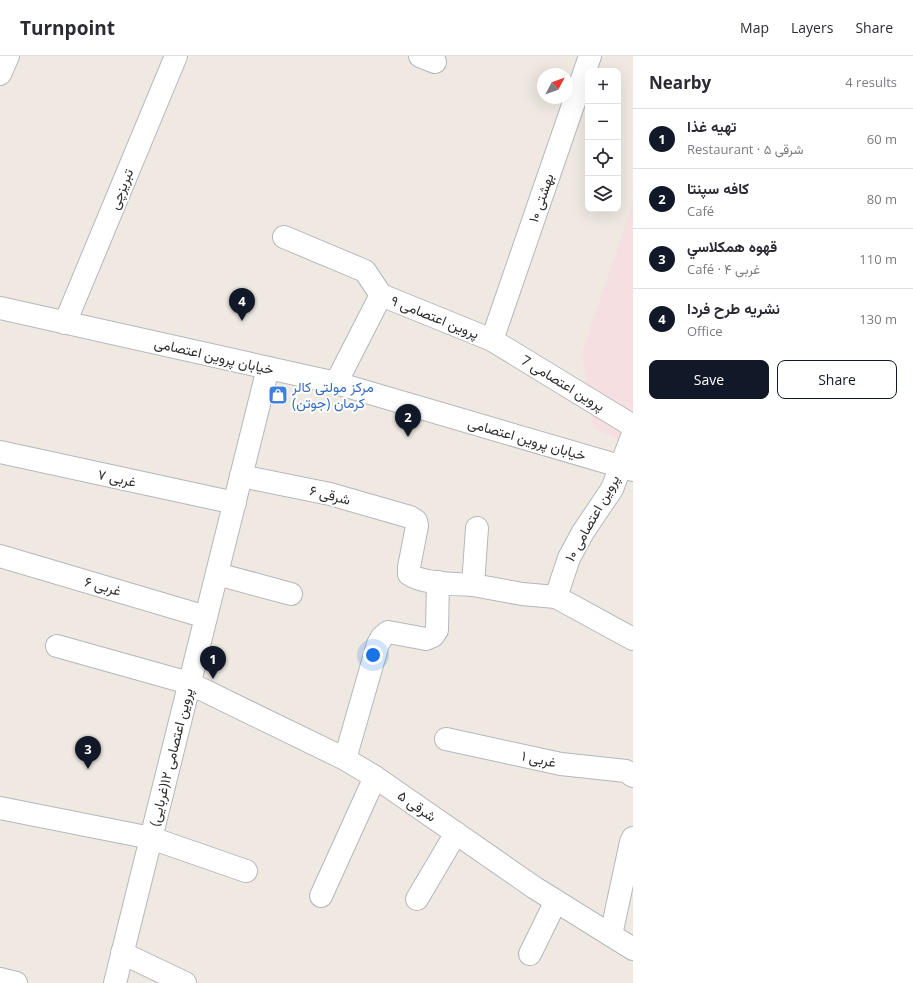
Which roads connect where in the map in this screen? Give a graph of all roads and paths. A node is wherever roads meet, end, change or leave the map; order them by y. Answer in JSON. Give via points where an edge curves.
{"nodes":[{"id":1,"x":8,"y":56,"type":"edge"},
{"id":2,"x":176,"y":56,"type":"edge"},
{"id":3,"x":590,"y":56,"type":"edge"},
{"id":4,"x":0,"y":74,"type":"edge"},
{"id":5,"x":284,"y":237,"type":"dead end"},
{"id":6,"x":380,"y":295,"type":"junction"},
{"id":7,"x":0,"y":308,"type":"edge"},
{"id":8,"x":65,"y":323,"type":"junction"},
{"id":9,"x":492,"y":340,"type":"junction"},
{"id":10,"x":268,"y":368,"type":"junction"},
{"id":11,"x":336,"y":383,"type":"junction"},
{"id":12,"x":633,"y":426,"type":"edge"},
{"id":13,"x":633,"y":434,"type":"edge"},
{"id":14,"x":0,"y":452,"type":"edge"},
{"id":15,"x":627,"y":468,"type":"edge"},
{"id":16,"x":241,"y":476,"type":"junction"},
{"id":17,"x":234,"y":504,"type":"junction"},
{"id":18,"x":477,"y":528,"type":"dead end"},
{"id":19,"x":0,"y":556,"type":"edge"},
{"id":20,"x":217,"y":574,"type":"junction"},
{"id":21,"x":438,"y":582,"type":"junction"},
{"id":22,"x":473,"y":585,"type":"junction"},
{"id":23,"x":291,"y":594,"type":"dead end"},
{"id":24,"x":556,"y":597,"type":"junction"},
{"id":25,"x":206,"y":617,"type":"junction"},
{"id":26,"x":633,"y":639,"type":"edge"},
{"id":27,"x":57,"y":646,"type":"dead end"},
{"id":28,"x":190,"y":683,"type":"junction"},
{"id":29,"x":446,"y":740,"type":"dead end"},
{"id":30,"x":345,"y":759,"type":"junction"},
{"id":31,"x":633,"y":776,"type":"edge"},
{"id":32,"x":374,"y":777,"type":"junction"},
{"id":33,"x":0,"y":808,"type":"edge"},
{"id":34,"x":456,"y":833,"type":"junction"},
{"id":35,"x":151,"y":838,"type":"junction"},
{"id":36,"x":633,"y":838,"type":"edge"},
{"id":37,"x":246,"y":871,"type":"dead end"},
{"id":38,"x":321,"y":896,"type":"dead end"},
{"id":39,"x":417,"y":899,"type":"dead end"},
{"id":40,"x":556,"y":901,"type":"junction"},
{"id":41,"x":611,"y":935,"type":"junction"},
{"id":42,"x":633,"y":949,"type":"edge"},
{"id":43,"x":122,"y":953,"type":"junction"},
{"id":44,"x":530,"y":954,"type":"dead end"},
{"id":45,"x":0,"y":979,"type":"edge"},
{"id":46,"x":16,"y":983,"type":"edge"},
{"id":47,"x":114,"y":983,"type":"edge"},
{"id":48,"x":185,"y":983,"type":"edge"}],
"edges":[{"from":1,"to":4,"type":"street"},
{"from":2,"to":8,"type":"street","name":"تبریزچی"},
{"from":3,"to":9,"type":"street","name":"بهشتی ۱۰"},
{"from":5,"to":6,"type":"street","via":[[365,270]]},
{"from":6,"to":9,"type":"street","name":"پروین اعتصامی ۹"},
{"from":6,"to":11,"type":"street","name":"پروین اعتصامی ۹"},
{"from":7,"to":8,"type":"street","name":"خیابان پروین اعتصامی"},
{"from":8,"to":10,"type":"street","name":"خیابان پروین اعتصامی"},
{"from":9,"to":12,"type":"street","name":"پروین اعتصامی 7"},
{"from":10,"to":11,"type":"street","name":"خیابان پروین اعتصامی"},
{"from":10,"to":16,"type":"street","name":"پروین اعتصامی ۱۲(غربایی)"},
{"from":11,"to":15,"type":"street","name":"خیابان پروین اعتصامی"},
{"from":13,"to":15,"type":"street"},
{"from":14,"to":17,"type":"street","name":"غربی ۷"},
{"from":15,"to":24,"type":"street","name":"پروین اعتصامی ۱۰","via":[[568,558]]},
{"from":16,"to":17,"type":"street","name":"پروین اعتصامی ۱۲(غربایی)"},
{"from":16,"to":21,"type":"street","name":"شرقی ۶","via":[[330,494],[410,517],[416,521],[417,526],[409,574]]},
{"from":17,"to":20,"type":"street","name":"پروین اعتصامی ۱۲(غربایی)"},
{"from":18,"to":22,"type":"street"},
{"from":19,"to":25,"type":"street","name":"غربی ۶"},
{"from":20,"to":23,"type":"street"},
{"from":20,"to":25,"type":"street","name":"پروین اعتصامی ۱۲(غربایی)"},
{"from":21,"to":22,"type":"street"},
{"from":21,"to":30,"type":"street","via":[[437,630],[433,636],[426,639],[388,632],[378,644]]},
{"from":22,"to":24,"type":"street"},
{"from":24,"to":26,"type":"street"},
{"from":25,"to":28,"type":"street","name":"پروین اعتصامی ۱۲(غربایی)"},
{"from":27,"to":28,"type":"street","name":"شرقی ۵"},
{"from":28,"to":30,"type":"street","name":"شرقی ۵"},
{"from":28,"to":35,"type":"street","name":"پروین اعتصامی ۱۲(غربایی)"},
{"from":29,"to":31,"type":"street","name":"غربی ۱","via":[[561,764],[626,771]]},
{"from":30,"to":32,"type":"street","name":"شرقی ۵"},
{"from":32,"to":34,"type":"street","name":"شرقی ۵"},
{"from":32,"to":38,"type":"street"},
{"from":33,"to":35,"type":"street"},
{"from":34,"to":39,"type":"street"},
{"from":34,"to":40,"type":"street","name":"شرقی ۵"},
{"from":35,"to":37,"type":"street"},
{"from":35,"to":43,"type":"street","name":"پروین اعتصامی ۱۲(غربایی)"},
{"from":36,"to":41,"type":"street"},
{"from":40,"to":41,"type":"street","name":"شرقی ۵"},
{"from":40,"to":44,"type":"street"},
{"from":41,"to":42,"type":"street","name":"شرقی ۵"},
{"from":43,"to":47,"type":"street","name":"پروین اعتصامی ۱۲(غربایی)"},
{"from":43,"to":48,"type":"street"},
{"from":45,"to":46,"type":"street"}]}
